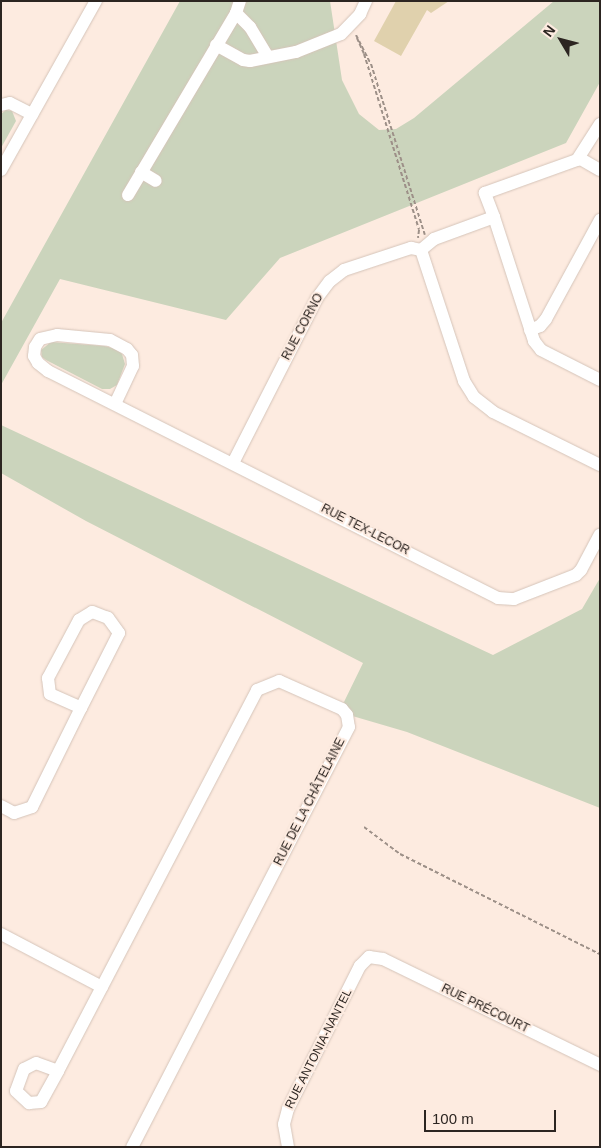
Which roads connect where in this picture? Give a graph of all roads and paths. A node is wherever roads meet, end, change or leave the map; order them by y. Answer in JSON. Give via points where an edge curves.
{"nodes":[{"id":1,"x":96,"y":1,"type":"edge"},
{"id":2,"x":366,"y":1,"type":"edge"},
{"id":3,"x":238,"y":7,"type":"edge"},
{"id":4,"x":216,"y":45,"type":"junction"},
{"id":5,"x":268,"y":57,"type":"junction"},
{"id":6,"x":1,"y":105,"type":"edge"},
{"id":7,"x":32,"y":114,"type":"junction"},
{"id":8,"x":600,"y":124,"type":"edge"},
{"id":9,"x":579,"y":158,"type":"junction"},
{"id":10,"x":1,"y":170,"type":"edge"},
{"id":11,"x":600,"y":170,"type":"edge"},
{"id":12,"x":141,"y":172,"type":"junction"},
{"id":13,"x":156,"y":181,"type":"dead end"},
{"id":14,"x":128,"y":194,"type":"dead end"},
{"id":15,"x":494,"y":217,"type":"junction"},
{"id":16,"x":600,"y":220,"type":"edge"},
{"id":17,"x":422,"y":243,"type":"junction"},
{"id":18,"x":530,"y":330,"type":"junction"},
{"id":19,"x":600,"y":380,"type":"edge"},
{"id":20,"x":115,"y":404,"type":"junction"},
{"id":21,"x":233,"y":463,"type":"junction"},
{"id":22,"x":600,"y":465,"type":"edge"},
{"id":23,"x":600,"y":534,"type":"edge"},
{"id":24,"x":81,"y":708,"type":"junction"},
{"id":25,"x":1,"y":806,"type":"edge"},
{"id":26,"x":364,"y":827,"type":"dead end"},
{"id":27,"x":1,"y":934,"type":"edge"},
{"id":28,"x":600,"y":954,"type":"edge"},
{"id":29,"x":369,"y":957,"type":"joint"},
{"id":30,"x":102,"y":987,"type":"junction"},
{"id":31,"x":600,"y":1065,"type":"edge"},
{"id":32,"x":58,"y":1071,"type":"dead end"},
{"id":33,"x":132,"y":1147,"type":"edge"},
{"id":34,"x":288,"y":1147,"type":"edge"}],
"edges":[{"from":1,"to":7,"type":"street"},
{"from":2,"to":5,"type":"street","via":[[360,14],[341,34],[296,52]]},
{"from":3,"to":4,"type":"street"},
{"from":3,"to":5,"type":"street"},
{"from":4,"to":5,"type":"street","via":[[243,60]]},
{"from":4,"to":12,"type":"street"},
{"from":6,"to":7,"type":"street","via":[[10,103]]},
{"from":7,"to":10,"type":"street"},
{"from":8,"to":9,"type":"street"},
{"from":9,"to":11,"type":"street"},
{"from":9,"to":15,"type":"street","via":[[486,193]]},
{"from":12,"to":13,"type":"street"},
{"from":12,"to":14,"type":"street"},
{"from":15,"to":17,"type":"street","name":"RUE CORNO"},
{"from":15,"to":18,"type":"street"},
{"from":16,"to":18,"type":"street","via":[[546,320]]},
{"from":17,"to":17,"type":"path","via":[[422,230],[371,64],[355,34]]},
{"from":17,"to":21,"type":"street","name":"RUE CORNO","via":[[344,270],[330,281],[317,298]]},
{"from":17,"to":22,"type":"street","via":[[464,381],[474,398],[493,412]]},
{"from":18,"to":19,"type":"street","via":[[541,350]]},
{"from":20,"to":20,"type":"street","name":"RUE TEX-LECOR","via":[[40,366],[34,356],[38,342],[46,336],[57,335],[110,340],[124,346],[132,355],[133,366]]},
{"from":20,"to":21,"type":"street","name":"RUE TEX-LECOR"},
{"from":21,"to":23,"type":"street","name":"RUE TEX-LECOR","via":[[504,600],[576,574]]},
{"from":24,"to":24,"type":"street","via":[[119,632],[108,618],[92,612],[79,620],[48,678],[50,694]]},
{"from":24,"to":25,"type":"street","via":[[32,807],[14,813]]},
{"from":26,"to":28,"type":"path","via":[[400,854]]},
{"from":27,"to":30,"type":"street"},
{"from":29,"to":31,"type":"street","name":"RUE PRÉCOURT","via":[[383,959]]},
{"from":29,"to":34,"type":"street","name":"RUE ANTONIA-NANTEL","via":[[360,966],[288,1109],[284,1130]]},
{"from":30,"to":32,"type":"street","name":"RUE DE LA CHÂTELAINE"},
{"from":30,"to":33,"type":"street","name":"RUE DE LA CHÂTELAINE","via":[[257,690],[279,681],[342,709],[347,715],[348,727]]}]}
